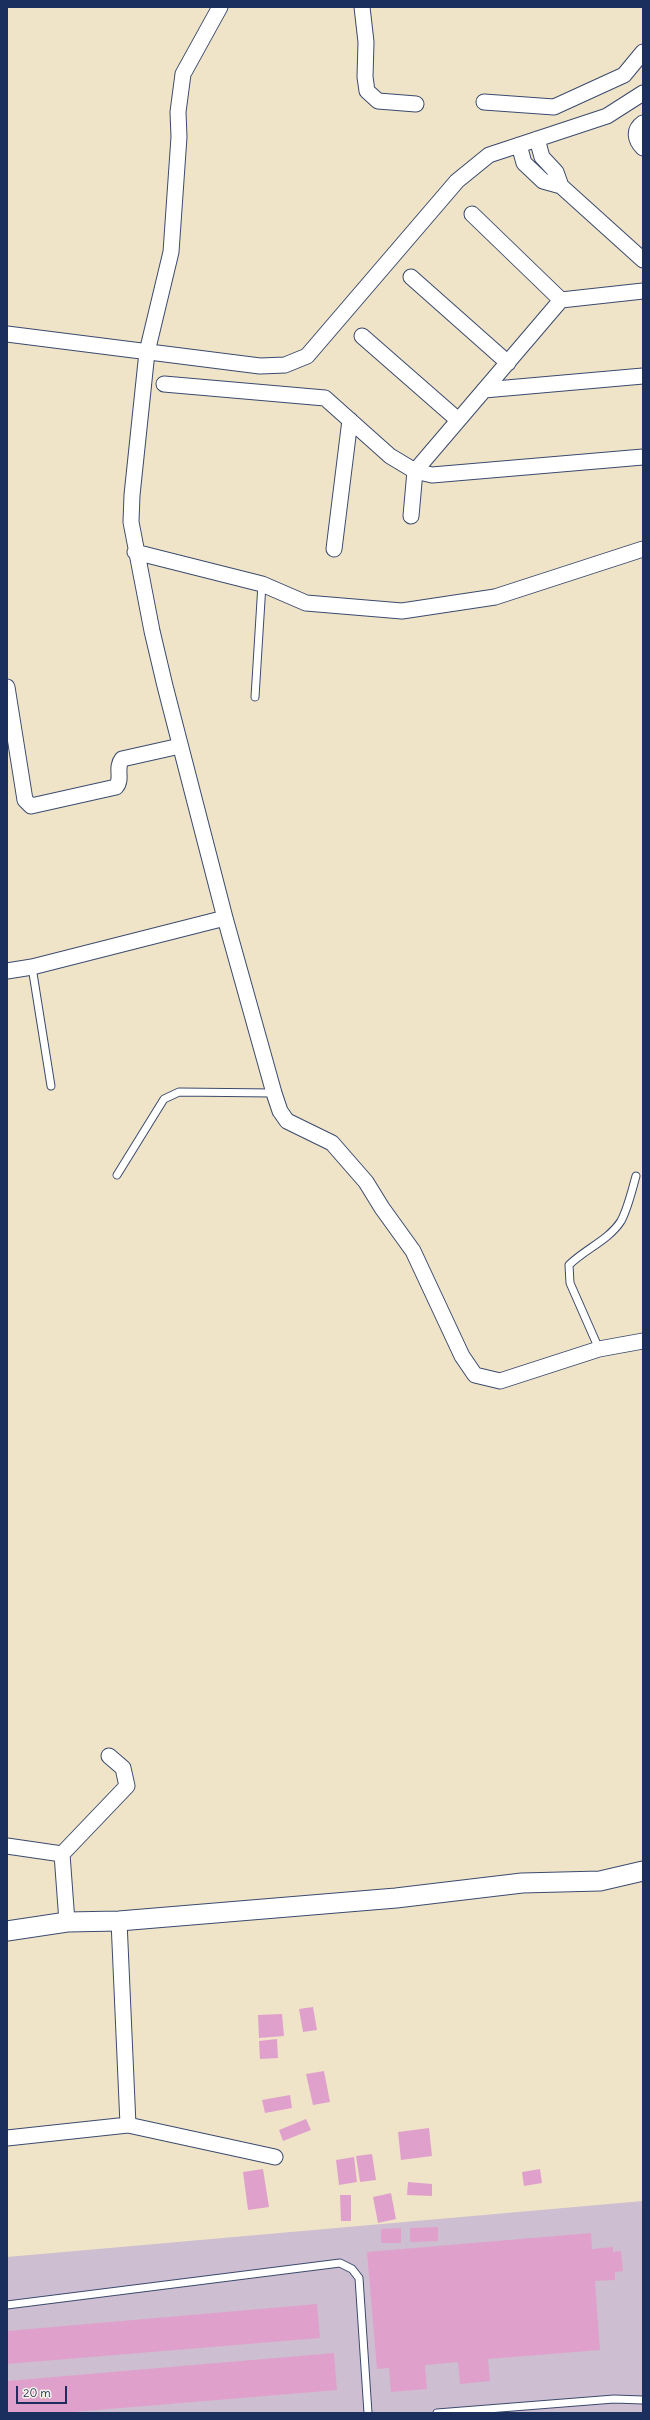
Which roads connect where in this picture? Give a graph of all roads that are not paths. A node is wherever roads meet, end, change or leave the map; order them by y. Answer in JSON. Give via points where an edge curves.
{"nodes":[{"id":1,"x":220,"y":7,"type":"edge"},
{"id":2,"x":362,"y":7,"type":"edge"},
{"id":3,"x":643,"y":52,"type":"edge"},
{"id":4,"x":643,"y":93,"type":"edge"},
{"id":5,"x":484,"y":102,"type":"dead end"},
{"id":6,"x":416,"y":104,"type":"dead end"},
{"id":7,"x":643,"y":123,"type":"edge"},
{"id":8,"x":537,"y":139,"type":"junction"},
{"id":9,"x":519,"y":145,"type":"junction"},
{"id":10,"x":643,"y":148,"type":"edge"},
{"id":11,"x":561,"y":186,"type":"junction"},
{"id":12,"x":472,"y":214,"type":"dead end"},
{"id":13,"x":643,"y":260,"type":"edge"},
{"id":14,"x":411,"y":277,"type":"dead end"},
{"id":15,"x":643,"y":291,"type":"edge"},
{"id":16,"x":561,"y":300,"type":"junction"},
{"id":17,"x":7,"y":334,"type":"edge"},
{"id":18,"x":362,"y":336,"type":"dead end"},
{"id":19,"x":147,"y":352,"type":"junction"},
{"id":20,"x":508,"y":363,"type":"junction"},
{"id":21,"x":643,"y":376,"type":"edge"},
{"id":22,"x":164,"y":384,"type":"dead end"},
{"id":23,"x":484,"y":390,"type":"junction"},
{"id":24,"x":350,"y":420,"type":"junction"},
{"id":25,"x":458,"y":420,"type":"junction"},
{"id":26,"x":643,"y":457,"type":"edge"},
{"id":27,"x":415,"y":471,"type":"junction"},
{"id":28,"x":411,"y":516,"type":"dead end"},
{"id":29,"x":334,"y":549,"type":"dead end"},
{"id":30,"x":643,"y":549,"type":"edge"},
{"id":31,"x":136,"y":552,"type":"junction"},
{"id":32,"x":262,"y":584,"type":"junction"},
{"id":33,"x":7,"y":687,"type":"edge"},
{"id":34,"x":255,"y":697,"type":"dead end"},
{"id":35,"x":180,"y":746,"type":"junction"},
{"id":36,"x":225,"y":918,"type":"junction"},
{"id":37,"x":32,"y":967,"type":"junction"},
{"id":38,"x":7,"y":971,"type":"edge"},
{"id":39,"x":51,"y":1086,"type":"dead end"},
{"id":40,"x":274,"y":1093,"type":"junction"},
{"id":41,"x":117,"y":1175,"type":"dead end"},
{"id":42,"x":636,"y":1176,"type":"dead end"},
{"id":43,"x":643,"y":1341,"type":"edge"},
{"id":44,"x":599,"y":1349,"type":"junction"},
{"id":45,"x":109,"y":1756,"type":"dead end"},
{"id":46,"x":7,"y":1846,"type":"edge"},
{"id":47,"x":62,"y":1854,"type":"junction"},
{"id":48,"x":643,"y":1871,"type":"edge"},
{"id":49,"x":119,"y":1921,"type":"junction"},
{"id":50,"x":67,"y":1922,"type":"junction"},
{"id":51,"x":7,"y":1930,"type":"edge"},
{"id":52,"x":128,"y":2125,"type":"junction"},
{"id":53,"x":7,"y":2138,"type":"edge"},
{"id":54,"x":275,"y":2156,"type":"dead end"},
{"id":55,"x":7,"y":2305,"type":"edge"},
{"id":56,"x":643,"y":2400,"type":"edge"},
{"id":57,"x":368,"y":2413,"type":"edge"},
{"id":58,"x":437,"y":2413,"type":"edge"}],
"edges":[{"from":1,"to":19,"type":"street","via":[[182,74],[171,252]]},
{"from":2,"to":6,"type":"street","via":[[367,91],[378,101]]},
{"from":3,"to":5,"type":"street","via":[[624,75],[554,107]]},
{"from":4,"to":8,"type":"street","via":[[607,116]]},
{"from":7,"to":10,"type":"street","via":[[636,135],[637,142]]},
{"from":8,"to":9,"type":"street"},
{"from":8,"to":11,"type":"street","via":[[542,157],[556,172]]},
{"from":9,"to":11,"type":"street","via":[[524,163],[543,181]]},
{"from":9,"to":19,"type":"street","via":[[489,155],[457,181],[307,356],[285,365],[260,366]]},
{"from":11,"to":13,"type":"street"},
{"from":12,"to":16,"type":"street"},
{"from":14,"to":20,"type":"street"},
{"from":15,"to":16,"type":"street"},
{"from":16,"to":20,"type":"street"},
{"from":17,"to":19,"type":"street"},
{"from":18,"to":25,"type":"street"},
{"from":19,"to":31,"type":"street","via":[[132,495],[131,522]]},
{"from":20,"to":23,"type":"street"},
{"from":21,"to":23,"type":"street"},
{"from":22,"to":24,"type":"street","via":[[326,398]]},
{"from":23,"to":25,"type":"street"},
{"from":24,"to":27,"type":"street","via":[[390,456]]},
{"from":24,"to":29,"type":"street"},
{"from":25,"to":27,"type":"street"},
{"from":26,"to":27,"type":"street","via":[[432,475]]},
{"from":27,"to":28,"type":"street"},
{"from":30,"to":32,"type":"street","via":[[495,597],[402,611],[306,603]]},
{"from":31,"to":32,"type":"street"},
{"from":31,"to":35,"type":"street","via":[[152,632]]},
{"from":32,"to":34,"type":"lane"},
{"from":33,"to":35,"type":"street","via":[[25,800],[31,806],[116,787],[119,781],[118,766],[122,759]]},
{"from":35,"to":36,"type":"street"},
{"from":36,"to":37,"type":"street"},
{"from":36,"to":40,"type":"street"},
{"from":37,"to":38,"type":"street"},
{"from":37,"to":39,"type":"lane"},
{"from":40,"to":41,"type":"lane","via":[[179,1092],[170,1095],[164,1099]]},
{"from":40,"to":44,"type":"street","via":[[280,1111],[287,1121],[332,1143],[366,1182],[413,1251],[462,1356],[475,1375],[500,1381]]},
{"from":42,"to":44,"type":"lane","via":[[621,1221],[569,1265],[570,1284]]},
{"from":43,"to":44,"type":"street"},
{"from":45,"to":47,"type":"street","via":[[123,1768],[127,1786]]},
{"from":46,"to":47,"type":"street"},
{"from":47,"to":50,"type":"street"},
{"from":48,"to":49,"type":"street","via":[[600,1881],[522,1883],[396,1898]]},
{"from":49,"to":50,"type":"street"},
{"from":49,"to":52,"type":"street"},
{"from":50,"to":51,"type":"street"},
{"from":52,"to":53,"type":"street"},
{"from":52,"to":54,"type":"street"},
{"from":55,"to":57,"type":"lane","via":[[340,2263],[352,2269],[359,2278]]},
{"from":56,"to":58,"type":"lane"}]}
